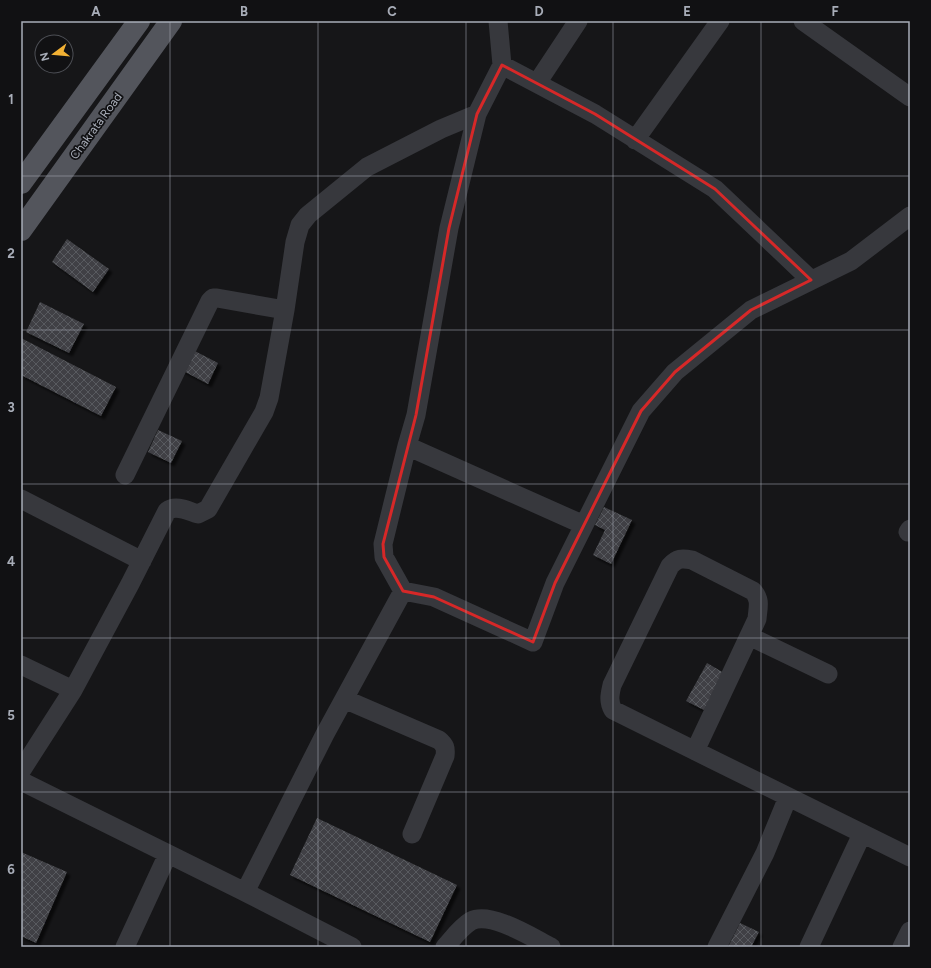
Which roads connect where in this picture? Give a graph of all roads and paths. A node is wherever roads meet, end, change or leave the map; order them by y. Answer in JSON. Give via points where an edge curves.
{"nodes":[{"id":1,"x":139,"y":21,"type":"edge"},
{"id":2,"x":171,"y":21,"type":"edge"},
{"id":3,"x":498,"y":21,"type":"edge"},
{"id":4,"x":578,"y":21,"type":"edge"},
{"id":5,"x":720,"y":21,"type":"edge"},
{"id":6,"x":803,"y":21,"type":"edge"},
{"id":7,"x":502,"y":65,"type":"junction"},
{"id":8,"x":537,"y":83,"type":"junction"},
{"id":9,"x":910,"y":97,"type":"edge"},
{"id":10,"x":477,"y":114,"type":"junction"},
{"id":11,"x":636,"y":140,"type":"junction"},
{"id":12,"x":21,"y":183,"type":"edge"},
{"id":13,"x":910,"y":216,"type":"edge"},
{"id":14,"x":21,"y":230,"type":"edge"},
{"id":15,"x":811,"y":280,"type":"junction"},
{"id":16,"x":284,"y":310,"type":"junction"},
{"id":17,"x":407,"y":446,"type":"junction"},
{"id":18,"x":125,"y":476,"type":"dead end"},
{"id":19,"x":21,"y":499,"type":"edge"},
{"id":20,"x":584,"y":525,"type":"junction"},
{"id":21,"x":142,"y":561,"type":"junction"},
{"id":22,"x":403,"y":591,"type":"junction"},
{"id":23,"x":749,"y":636,"type":"junction"},
{"id":24,"x":21,"y":665,"type":"edge"},
{"id":25,"x":828,"y":674,"type":"dead end"},
{"id":26,"x":73,"y":690,"type":"junction"},
{"id":27,"x":344,"y":699,"type":"junction"},
{"id":28,"x":695,"y":751,"type":"junction"},
{"id":29,"x":21,"y":771,"type":"edge"},
{"id":30,"x":21,"y":781,"type":"edge"},
{"id":31,"x":788,"y":797,"type":"junction"},
{"id":32,"x":412,"y":834,"type":"dead end"},
{"id":33,"x":862,"y":834,"type":"junction"},
{"id":34,"x":168,"y":854,"type":"junction"},
{"id":35,"x":910,"y":858,"type":"edge"},
{"id":36,"x":245,"y":892,"type":"junction"},
{"id":37,"x":910,"y":930,"type":"edge"},
{"id":38,"x":125,"y":947,"type":"edge"},
{"id":39,"x":352,"y":947,"type":"edge"},
{"id":40,"x":445,"y":947,"type":"edge"},
{"id":41,"x":551,"y":947,"type":"edge"},
{"id":42,"x":717,"y":947,"type":"edge"},
{"id":43,"x":810,"y":947,"type":"edge"},
{"id":44,"x":902,"y":947,"type":"edge"}],
"edges":[{"from":1,"to":12,"type":"main road"},
{"from":2,"to":14,"type":"main road","name":"Chakrata Road"},
{"from":3,"to":7,"type":"street"},
{"from":4,"to":8,"type":"street"},
{"from":5,"to":11,"type":"street"},
{"from":6,"to":9,"type":"street"},
{"from":7,"to":8,"type":"street"},
{"from":7,"to":10,"type":"street"},
{"from":8,"to":11,"type":"street","via":[[595,114]]},
{"from":10,"to":16,"type":"street","via":[[367,167],[308,214],[300,225],[294,242]]},
{"from":10,"to":17,"type":"street","via":[[449,228],[416,415]]},
{"from":11,"to":15,"type":"street","via":[[715,189]]},
{"from":13,"to":15,"type":"street","via":[[851,261]]},
{"from":15,"to":20,"type":"street","via":[[751,310],[675,372],[641,411]]},
{"from":16,"to":18,"type":"street","via":[[217,298],[210,301]]},
{"from":16,"to":21,"type":"street","via":[[269,398],[264,412],[208,509],[198,514],[176,508],[167,511]]},
{"from":17,"to":20,"type":"street"},
{"from":17,"to":22,"type":"street","via":[[383,544],[384,557]]},
{"from":19,"to":21,"type":"street"},
{"from":20,"to":22,"type":"street","via":[[555,583],[533,642],[434,597]]},
{"from":21,"to":26,"type":"street"},
{"from":22,"to":27,"type":"street"},
{"from":23,"to":25,"type":"street"},
{"from":23,"to":28,"type":"street"},
{"from":23,"to":28,"type":"street","via":[[757,618],[758,596],[692,560],[675,560],[612,685],[609,698],[613,710]]},
{"from":24,"to":26,"type":"street"},
{"from":26,"to":29,"type":"street"},
{"from":27,"to":32,"type":"street","via":[[444,744],[445,756]]},
{"from":27,"to":36,"type":"street"},
{"from":28,"to":31,"type":"street"},
{"from":30,"to":34,"type":"street"},
{"from":31,"to":33,"type":"street"},
{"from":31,"to":42,"type":"street","via":[[765,853]]},
{"from":33,"to":35,"type":"street"},
{"from":33,"to":43,"type":"street"},
{"from":34,"to":36,"type":"street"},
{"from":34,"to":38,"type":"street"},
{"from":36,"to":39,"type":"street"},
{"from":37,"to":44,"type":"street"},
{"from":40,"to":41,"type":"street","via":[[461,928],[482,918],[504,923]]}]}
